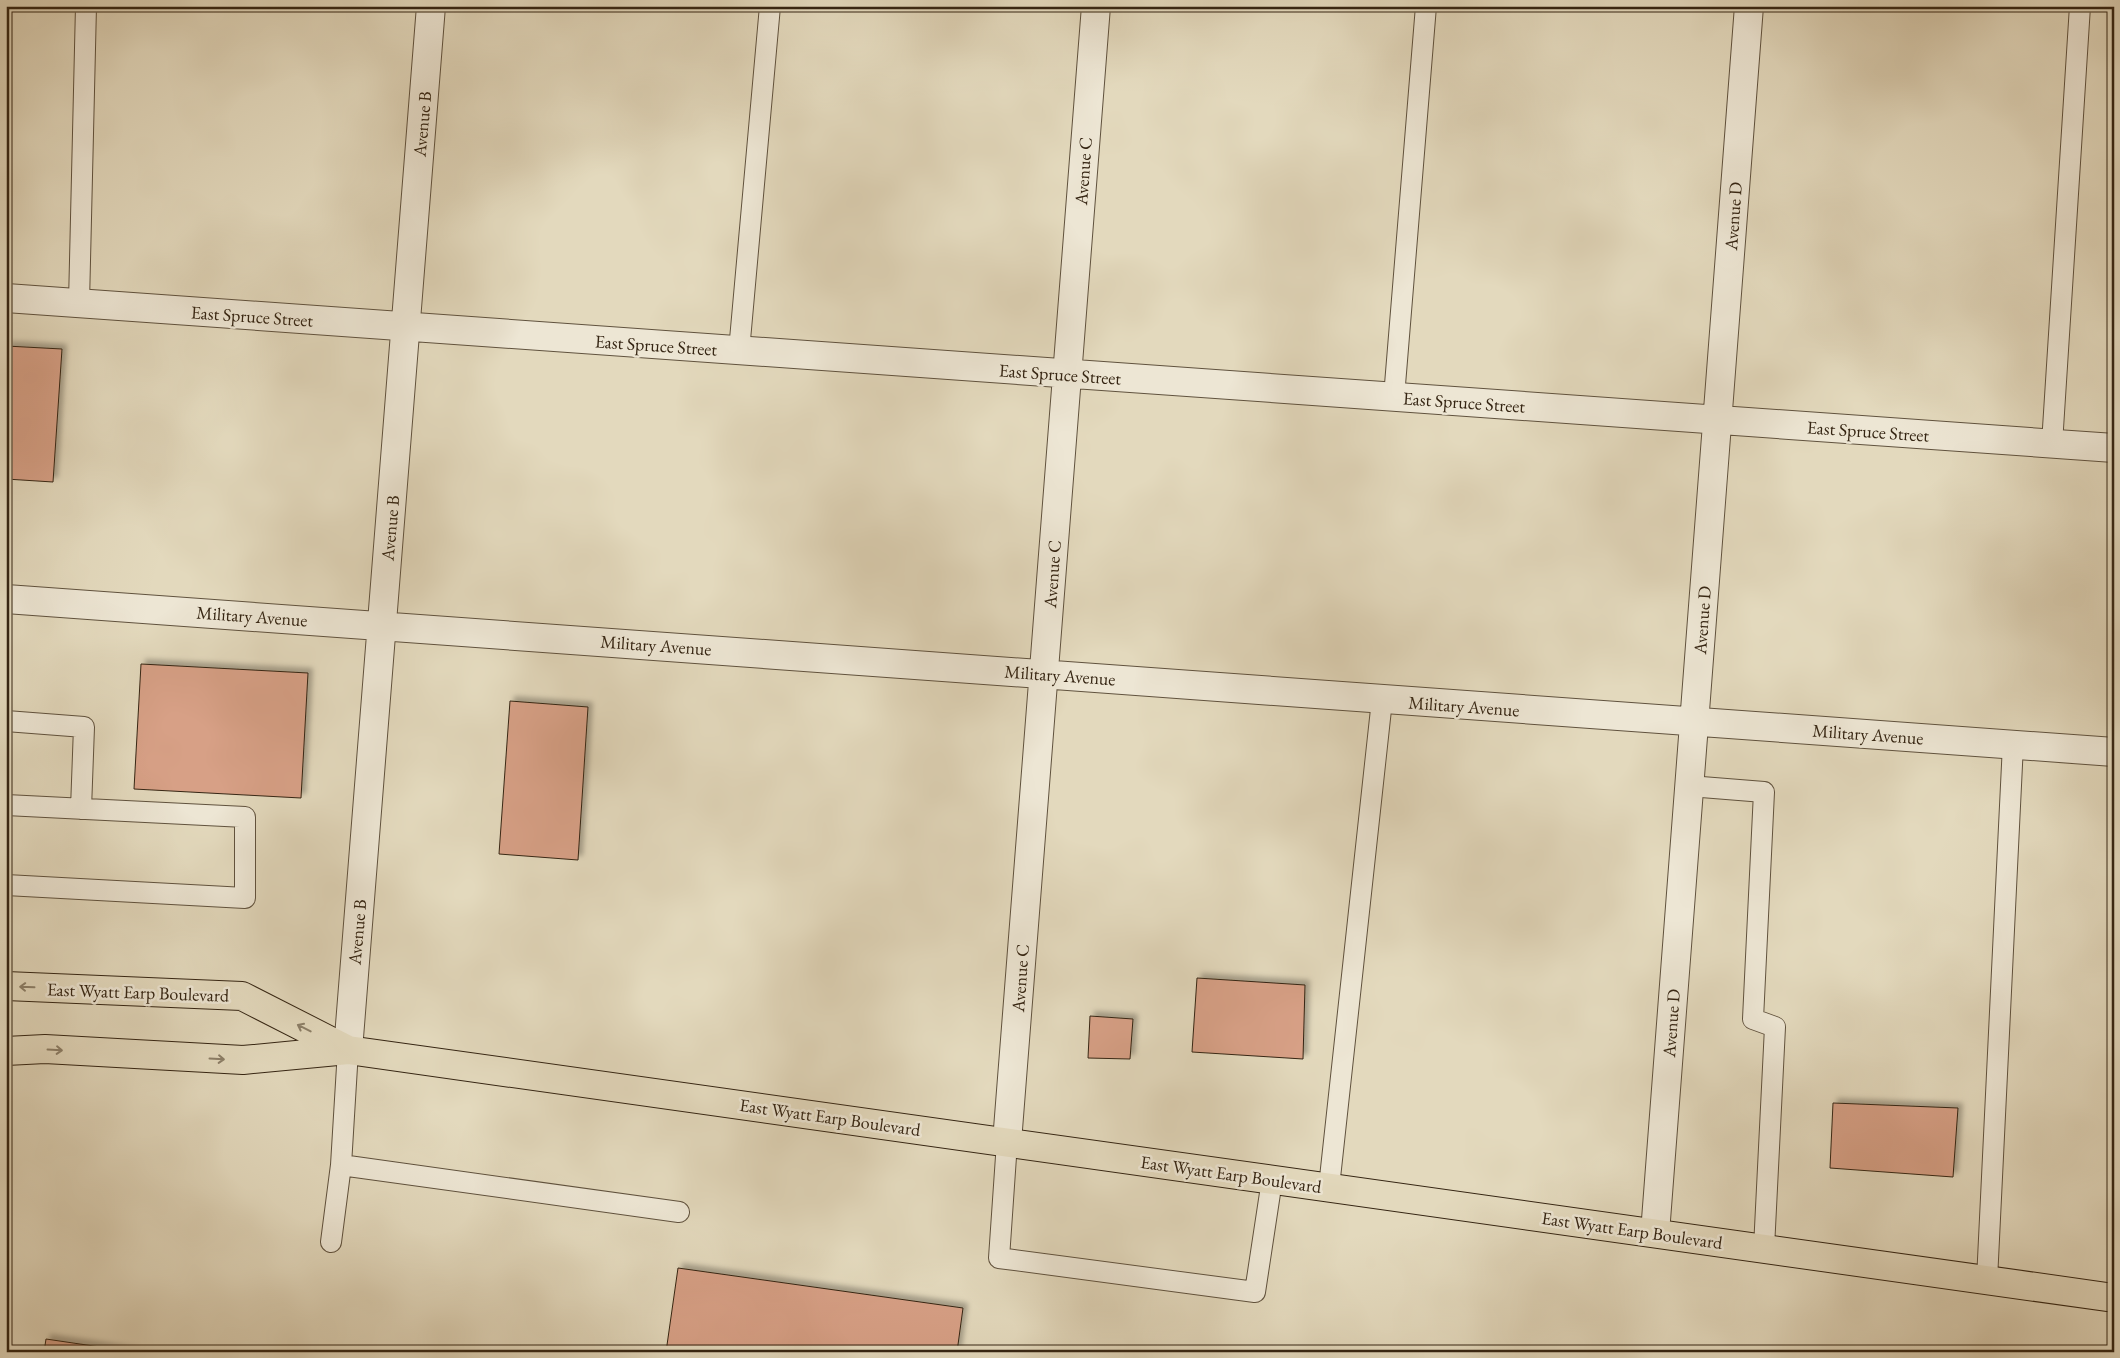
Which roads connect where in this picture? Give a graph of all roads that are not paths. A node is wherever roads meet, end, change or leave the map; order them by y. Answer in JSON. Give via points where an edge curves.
{"nodes":[{"id":1,"x":86,"y":6,"type":"edge"},
{"id":2,"x":431,"y":6,"type":"edge"},
{"id":3,"x":770,"y":6,"type":"edge"},
{"id":4,"x":1096,"y":6,"type":"edge"},
{"id":5,"x":1426,"y":6,"type":"edge"},
{"id":6,"x":1749,"y":6,"type":"edge"},
{"id":7,"x":2080,"y":6,"type":"edge"},
{"id":8,"x":6,"y":298,"type":"edge"},
{"id":9,"x":79,"y":303,"type":"junction"},
{"id":10,"x":406,"y":327,"type":"junction"},
{"id":11,"x":739,"y":351,"type":"junction"},
{"id":12,"x":1067,"y":374,"type":"junction"},
{"id":13,"x":1394,"y":397,"type":"junction"},
{"id":14,"x":1717,"y":420,"type":"junction"},
{"id":15,"x":2052,"y":444,"type":"junction"},
{"id":16,"x":2114,"y":448,"type":"edge"},
{"id":17,"x":6,"y":599,"type":"edge"},
{"id":18,"x":382,"y":625,"type":"junction"},
{"id":19,"x":1044,"y":674,"type":"junction"},
{"id":20,"x":1382,"y":700,"type":"junction"},
{"id":21,"x":6,"y":721,"type":"edge"},
{"id":22,"x":1694,"y":722,"type":"junction"},
{"id":23,"x":2013,"y":744,"type":"junction"},
{"id":24,"x":2114,"y":752,"type":"edge"},
{"id":25,"x":1689,"y":786,"type":"junction"},
{"id":26,"x":6,"y":805,"type":"edge"},
{"id":27,"x":81,"y":809,"type":"junction"},
{"id":28,"x":6,"y":886,"type":"edge"},
{"id":29,"x":6,"y":986,"type":"edge"},
{"id":30,"x":348,"y":1050,"type":"junction"},
{"id":31,"x":6,"y":1051,"type":"edge"},
{"id":32,"x":1007,"y":1142,"type":"junction"},
{"id":33,"x":341,"y":1165,"type":"junction"},
{"id":34,"x":1272,"y":1180,"type":"junction"},
{"id":35,"x":1329,"y":1187,"type":"junction"},
{"id":36,"x":678,"y":1212,"type":"dead end"},
{"id":37,"x":1655,"y":1233,"type":"junction"},
{"id":38,"x":331,"y":1242,"type":"dead end"},
{"id":39,"x":1764,"y":1248,"type":"junction"},
{"id":40,"x":1987,"y":1280,"type":"junction"},
{"id":41,"x":2114,"y":1298,"type":"edge"}],
"edges":[{"from":1,"to":9,"type":"lane"},
{"from":2,"to":10,"type":"street","name":"Avenue B"},
{"from":3,"to":11,"type":"lane"},
{"from":4,"to":12,"type":"street","name":"Avenue C"},
{"from":5,"to":13,"type":"lane"},
{"from":6,"to":14,"type":"street","name":"Avenue D"},
{"from":7,"to":15,"type":"lane"},
{"from":8,"to":9,"type":"street","name":"East Spruce Street"},
{"from":9,"to":10,"type":"street","name":"East Spruce Street"},
{"from":10,"to":11,"type":"street","name":"East Spruce Street"},
{"from":10,"to":18,"type":"street","name":"Avenue B"},
{"from":11,"to":12,"type":"street","name":"East Spruce Street"},
{"from":12,"to":13,"type":"street","name":"East Spruce Street"},
{"from":12,"to":19,"type":"street","name":"Avenue C"},
{"from":13,"to":14,"type":"street","name":"East Spruce Street"},
{"from":14,"to":15,"type":"street","name":"East Spruce Street"},
{"from":14,"to":22,"type":"street","name":"Avenue D"},
{"from":15,"to":16,"type":"street","name":"East Spruce Street"},
{"from":17,"to":18,"type":"street","name":"Military Avenue"},
{"from":18,"to":19,"type":"street","name":"Military Avenue"},
{"from":18,"to":30,"type":"street","name":"Avenue B"},
{"from":19,"to":20,"type":"street","name":"Military Avenue"},
{"from":19,"to":32,"type":"street","name":"Avenue C"},
{"from":20,"to":22,"type":"street","name":"Military Avenue"},
{"from":20,"to":35,"type":"lane"},
{"from":21,"to":27,"type":"lane","via":[[84,727]]},
{"from":22,"to":23,"type":"street","name":"Military Avenue"},
{"from":22,"to":25,"type":"street","name":"Avenue D"},
{"from":23,"to":24,"type":"street","name":"Military Avenue"},
{"from":23,"to":40,"type":"lane"},
{"from":25,"to":37,"type":"street","name":"Avenue D"},
{"from":25,"to":39,"type":"lane","via":[[1764,792],[1753,1018],[1776,1027]]},
{"from":26,"to":27,"type":"lane"},
{"from":27,"to":28,"type":"lane","via":[[245,817],[245,898]]},
{"from":30,"to":29,"type":"main road","name":"East Wyatt Earp Boulevard","one_way":true,"via":[[242,996]]},
{"from":31,"to":30,"type":"main road","name":"East Wyatt Earp Boulevard","one_way":true,"via":[[45,1049],[243,1060]]},
{"from":30,"to":32,"type":"main road","name":"East Wyatt Earp Boulevard"},
{"from":30,"to":33,"type":"lane"},
{"from":32,"to":34,"type":"main road","name":"East Wyatt Earp Boulevard"},
{"from":32,"to":34,"type":"lane","via":[[999,1258],[1255,1292]]},
{"from":33,"to":36,"type":"lane"},
{"from":33,"to":38,"type":"lane"},
{"from":34,"to":35,"type":"main road","name":"East Wyatt Earp Boulevard"},
{"from":35,"to":37,"type":"main road","name":"East Wyatt Earp Boulevard"},
{"from":37,"to":39,"type":"main road","name":"East Wyatt Earp Boulevard"},
{"from":39,"to":40,"type":"main road","name":"East Wyatt Earp Boulevard"},
{"from":40,"to":41,"type":"main road","name":"East Wyatt Earp Boulevard"}]}
